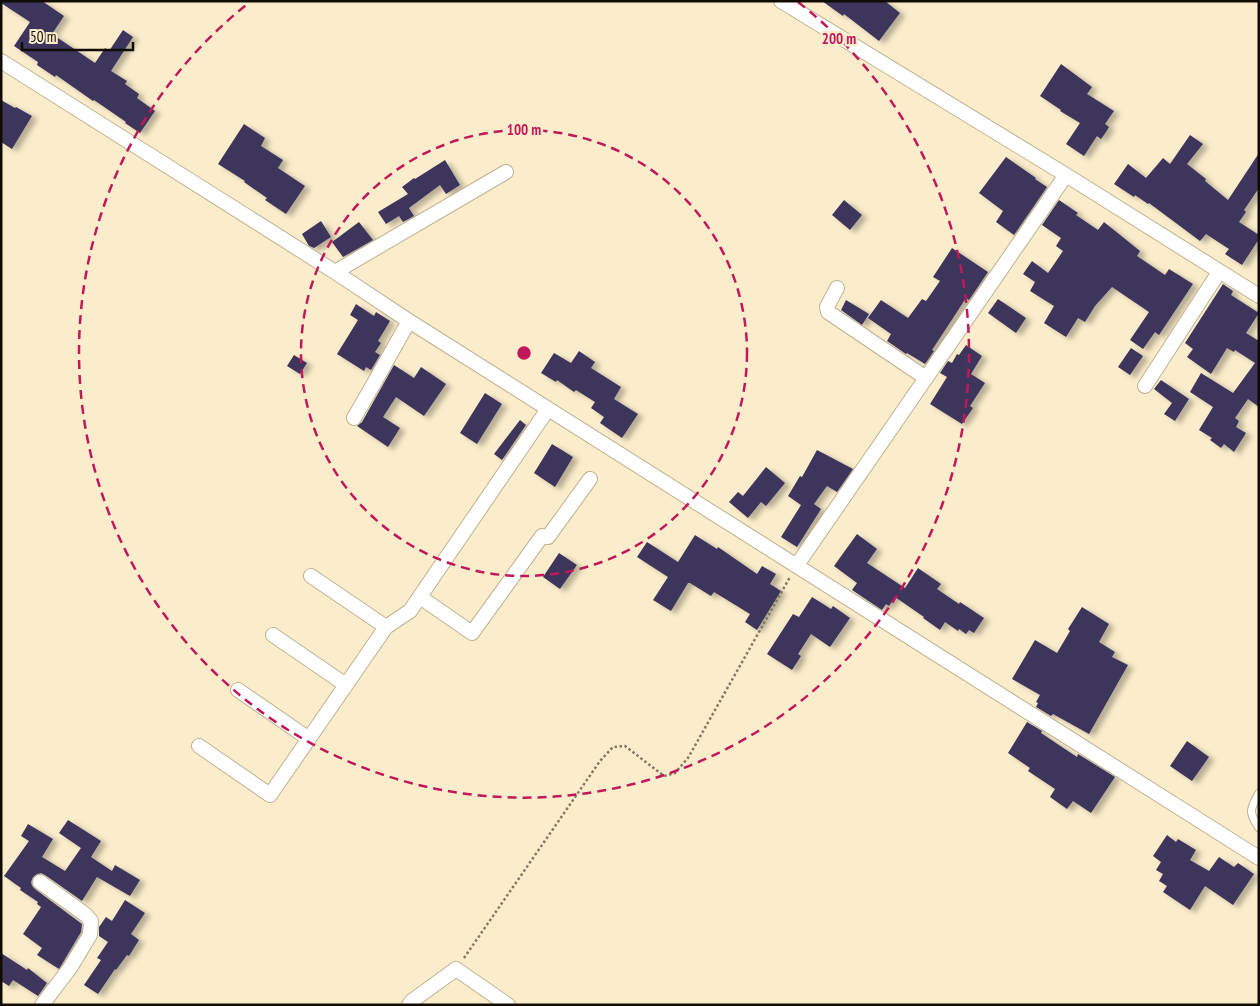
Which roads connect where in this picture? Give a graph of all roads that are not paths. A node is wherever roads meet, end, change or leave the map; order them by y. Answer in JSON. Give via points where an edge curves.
{"nodes":[{"id":1,"x":782,"y":1,"type":"edge"},
{"id":2,"x":1,"y":61,"type":"edge"},
{"id":3,"x":506,"y":172,"type":"dead end"},
{"id":4,"x":1066,"y":175,"type":"junction"},
{"id":5,"x":335,"y":272,"type":"junction"},
{"id":6,"x":1220,"y":272,"type":"junction"},
{"id":7,"x":837,"y":288,"type":"dead end"},
{"id":8,"x":1259,"y":296,"type":"edge"},
{"id":9,"x":409,"y":321,"type":"junction"},
{"id":10,"x":926,"y":378,"type":"junction"},
{"id":11,"x":1145,"y":386,"type":"dead end"},
{"id":12,"x":548,"y":409,"type":"junction"},
{"id":13,"x":354,"y":418,"type":"dead end"},
{"id":14,"x":590,"y":479,"type":"dead end"},
{"id":15,"x":797,"y":565,"type":"junction"},
{"id":16,"x":311,"y":576,"type":"dead end"},
{"id":17,"x":420,"y":597,"type":"junction"},
{"id":18,"x":386,"y":628,"type":"junction"},
{"id":19,"x":273,"y":635,"type":"dead end"},
{"id":20,"x":346,"y":685,"type":"junction"},
{"id":21,"x":238,"y":690,"type":"dead end"},
{"id":22,"x":309,"y":739,"type":"junction"},
{"id":23,"x":199,"y":746,"type":"dead end"},
{"id":24,"x":1259,"y":793,"type":"edge"},
{"id":25,"x":1259,"y":828,"type":"edge"},
{"id":26,"x":1258,"y":854,"type":"edge"},
{"id":27,"x":40,"y":882,"type":"dead end"},
{"id":28,"x":42,"y":1005,"type":"edge"},
{"id":29,"x":410,"y":1005,"type":"edge"},
{"id":30,"x":508,"y":1005,"type":"edge"}],
"edges":[{"from":1,"to":4,"type":"street"},
{"from":2,"to":5,"type":"street"},
{"from":3,"to":5,"type":"street"},
{"from":4,"to":6,"type":"street"},
{"from":4,"to":10,"type":"street"},
{"from":5,"to":9,"type":"street"},
{"from":6,"to":8,"type":"street"},
{"from":6,"to":11,"type":"street"},
{"from":7,"to":10,"type":"street","via":[[827,307],[828,312]]},
{"from":9,"to":12,"type":"street"},
{"from":9,"to":13,"type":"street"},
{"from":10,"to":15,"type":"street"},
{"from":12,"to":15,"type":"street"},
{"from":12,"to":17,"type":"street"},
{"from":14,"to":17,"type":"street","via":[[548,537],[542,536],[472,633]]},
{"from":15,"to":26,"type":"street"},
{"from":16,"to":18,"type":"street"},
{"from":17,"to":18,"type":"street","via":[[410,611]]},
{"from":18,"to":20,"type":"street"},
{"from":19,"to":20,"type":"street"},
{"from":20,"to":22,"type":"street"},
{"from":21,"to":22,"type":"street"},
{"from":22,"to":23,"type":"street","via":[[270,795]]},
{"from":24,"to":25,"type":"lane","via":[[1250,814]]},
{"from":27,"to":28,"type":"street","via":[[91,921],[90,935]]},
{"from":29,"to":30,"type":"street","via":[[456,969]]}]}
